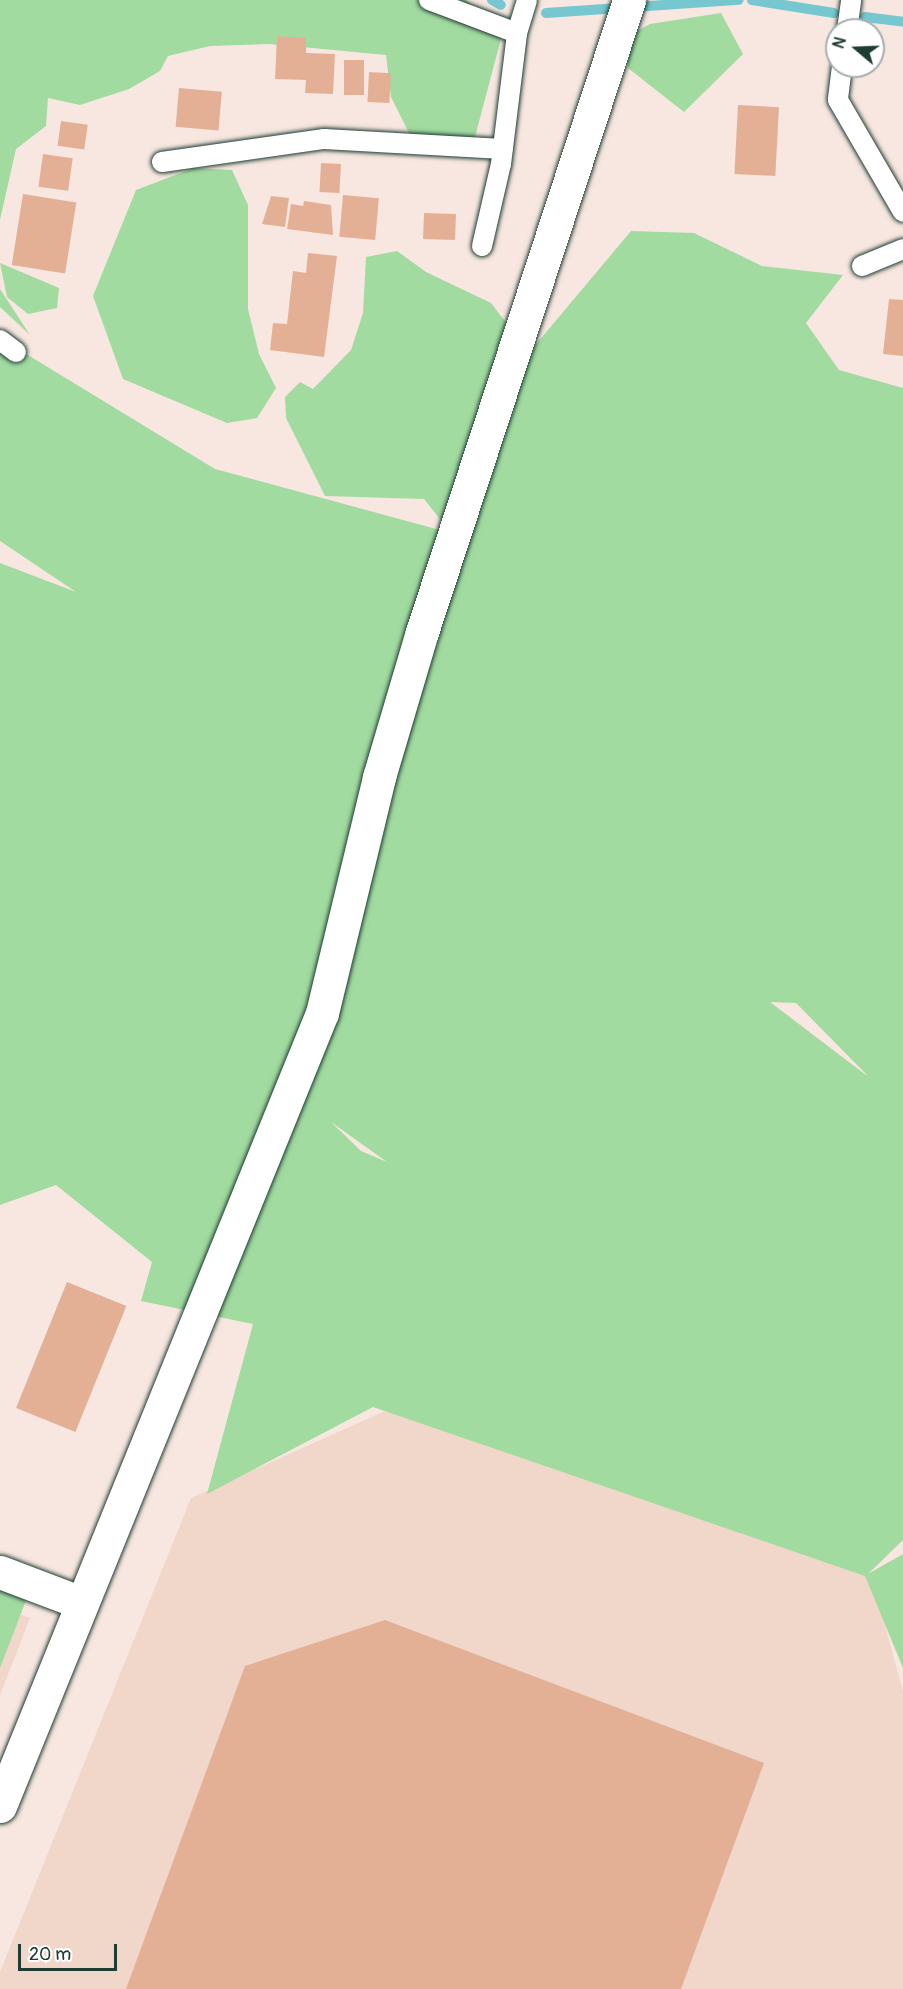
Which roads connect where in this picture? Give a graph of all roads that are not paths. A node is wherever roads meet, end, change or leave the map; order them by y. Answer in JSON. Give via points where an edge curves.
{"nodes":[{"id":1,"x":429,"y":0,"type":"edge"},
{"id":2,"x":527,"y":0,"type":"edge"},
{"id":3,"x":629,"y":0,"type":"edge"},
{"id":4,"x":851,"y":0,"type":"edge"},
{"id":5,"x":849,"y":18,"type":"edge"},
{"id":6,"x":517,"y":33,"type":"junction"},
{"id":7,"x":841,"y":78,"type":"edge"},
{"id":8,"x":503,"y":149,"type":"junction"},
{"id":9,"x":162,"y":162,"type":"dead end"},
{"id":10,"x":903,"y":212,"type":"edge"},
{"id":11,"x":482,"y":246,"type":"dead end"},
{"id":12,"x":903,"y":249,"type":"edge"},
{"id":13,"x":862,"y":266,"type":"dead end"},
{"id":14,"x":0,"y":340,"type":"edge"},
{"id":15,"x":16,"y":352,"type":"dead end"},
{"id":16,"x":0,"y":1572,"type":"edge"},
{"id":17,"x":79,"y":1602,"type":"junction"},
{"id":18,"x":0,"y":1806,"type":"edge"}],
"edges":[{"from":1,"to":6,"type":"lane"},
{"from":2,"to":6,"type":"lane"},
{"from":3,"to":17,"type":"street","via":[[422,632],[379,777],[322,1013],[267,1158]]},
{"from":4,"to":5,"type":"lane"},
{"from":6,"to":8,"type":"lane"},
{"from":7,"to":10,"type":"lane","via":[[838,100]]},
{"from":8,"to":9,"type":"lane","via":[[324,140]]},
{"from":8,"to":11,"type":"lane"},
{"from":12,"to":13,"type":"lane"},
{"from":14,"to":15,"type":"lane"},
{"from":16,"to":17,"type":"street"},
{"from":17,"to":18,"type":"street"}]}
